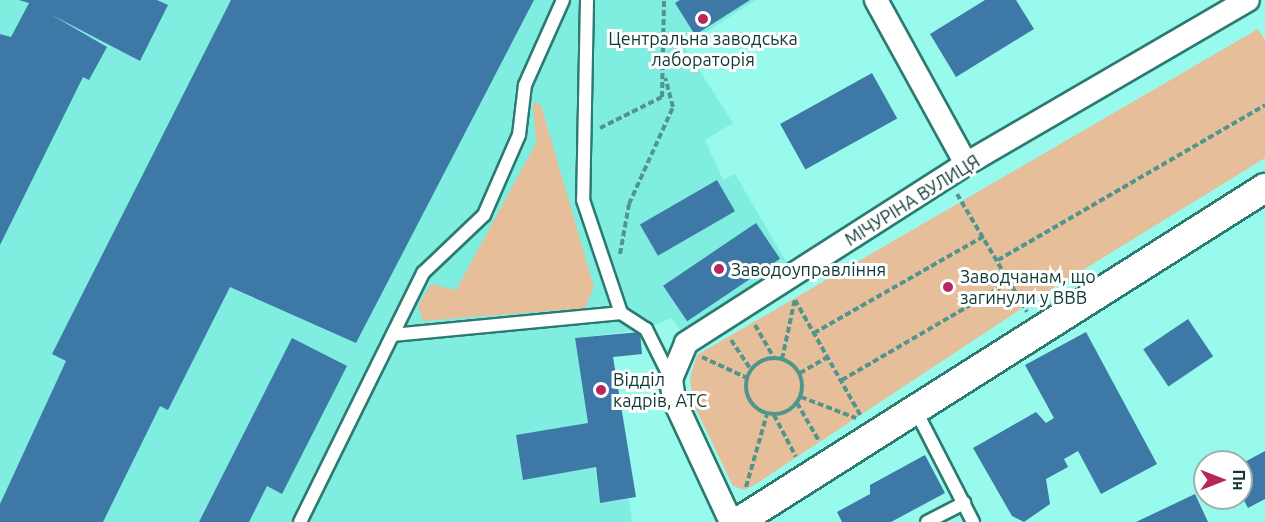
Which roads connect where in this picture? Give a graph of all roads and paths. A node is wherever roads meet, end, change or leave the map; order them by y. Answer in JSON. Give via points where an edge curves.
{"nodes":[{"id":1,"x":563,"y":0,"type":"edge"},
{"id":2,"x":587,"y":0,"type":"edge"},
{"id":3,"x":664,"y":0,"type":"edge"},
{"id":4,"x":876,"y":0,"type":"edge"},
{"id":5,"x":1248,"y":0,"type":"edge"},
{"id":6,"x":665,"y":78,"type":"junction"},
{"id":7,"x":1265,"y":105,"type":"edge"},
{"id":8,"x":586,"y":134,"type":"junction"},
{"id":9,"x":966,"y":164,"type":"junction"},
{"id":10,"x":946,"y":177,"type":"junction"},
{"id":11,"x":1265,"y":189,"type":"edge"},
{"id":12,"x":984,"y":236,"type":"junction"},
{"id":13,"x":998,"y":261,"type":"junction"},
{"id":14,"x":1010,"y":282,"type":"junction"},
{"id":15,"x":789,"y":291,"type":"junction"},
{"id":16,"x":614,"y":293,"type":"junction"},
{"id":17,"x":743,"y":305,"type":"junction"},
{"id":18,"x":621,"y":313,"type":"junction"},
{"id":19,"x":717,"y":320,"type":"junction"},
{"id":20,"x":814,"y":333,"type":"junction"},
{"id":21,"x":1039,"y":333,"type":"junction"},
{"id":22,"x":393,"y":335,"type":"junction"},
{"id":23,"x":686,"y":343,"type":"junction"},
{"id":24,"x":828,"y":357,"type":"junction"},
{"id":25,"x":774,"y":358,"type":"junction"},
{"id":26,"x":782,"y":359,"type":"junction"},
{"id":27,"x":751,"y":370,"type":"junction"},
{"id":28,"x":800,"y":373,"type":"junction"},
{"id":29,"x":747,"y":378,"type":"junction"},
{"id":30,"x":671,"y":379,"type":"junction"},
{"id":31,"x":842,"y":380,"type":"junction"},
{"id":32,"x":801,"y":397,"type":"junction"},
{"id":33,"x":797,"y":403,"type":"junction"},
{"id":34,"x":916,"y":411,"type":"junction"},
{"id":35,"x":767,"y":414,"type":"junction"},
{"id":36,"x":774,"y":415,"type":"junction"},
{"id":37,"x":831,"y":463,"type":"junction"},
{"id":38,"x":807,"y":478,"type":"junction"},
{"id":39,"x":964,"y":503,"type":"junction"},
{"id":40,"x":740,"y":519,"type":"edge"},
{"id":41,"x":300,"y":522,"type":"edge"},
{"id":42,"x":927,"y":522,"type":"edge"},
{"id":43,"x":974,"y":522,"type":"edge"}],
"edges":[{"from":1,"to":22,"type":"lane","via":[[525,85],[519,135],[484,214],[423,273]]},
{"from":2,"to":8,"type":"lane"},
{"from":3,"to":6,"type":"path"},
{"from":4,"to":9,"type":"street"},
{"from":5,"to":9,"type":"street","name":"МІЧУРІНА ВУЛИЦЯ"},
{"from":6,"to":8,"type":"path","via":[[662,97],[655,103]]},
{"from":6,"to":16,"type":"path","via":[[673,107],[629,204]]},
{"from":7,"to":13,"type":"path"},
{"from":8,"to":16,"type":"lane","via":[[583,200]]},
{"from":9,"to":10,"type":"street","name":"МІЧУРІНА ВУЛИЦЯ"},
{"from":10,"to":12,"type":"path"},
{"from":10,"to":15,"type":"street","name":"МІЧУРІНА ВУЛИЦЯ"},
{"from":11,"to":21,"type":"street"},
{"from":12,"to":13,"type":"path"},
{"from":12,"to":20,"type":"path"},
{"from":13,"to":14,"type":"path"},
{"from":14,"to":21,"type":"path"},
{"from":14,"to":31,"type":"path"},
{"from":15,"to":17,"type":"street","name":"МІЧУРІНА ВУЛИЦЯ"},
{"from":15,"to":20,"type":"path"},
{"from":15,"to":26,"type":"path"},
{"from":16,"to":18,"type":"lane"},
{"from":17,"to":19,"type":"street","name":"МІЧУРІНА ВУЛИЦЯ"},
{"from":17,"to":25,"type":"path"},
{"from":18,"to":22,"type":"lane"},
{"from":18,"to":30,"type":"lane","via":[[646,328]]},
{"from":19,"to":23,"type":"street","name":"МІЧУРІНА ВУЛИЦЯ"},
{"from":19,"to":27,"type":"path"},
{"from":20,"to":24,"type":"path"},
{"from":21,"to":34,"type":"street"},
{"from":22,"to":41,"type":"lane"},
{"from":23,"to":29,"type":"path","via":[[698,355]]},
{"from":23,"to":30,"type":"street"},
{"from":24,"to":28,"type":"path"},
{"from":24,"to":31,"type":"path"},
{"from":25,"to":26,"type":"path"},
{"from":25,"to":27,"type":"path"},
{"from":26,"to":28,"type":"path"},
{"from":27,"to":29,"type":"path"},
{"from":28,"to":32,"type":"path"},
{"from":29,"to":35,"type":"path","via":[[748,397]]},
{"from":30,"to":40,"type":"street","via":[[674,400]]},
{"from":31,"to":32,"type":"path","via":[[865,421]]},
{"from":32,"to":33,"type":"path"},
{"from":33,"to":36,"type":"path"},
{"from":33,"to":37,"type":"path"},
{"from":34,"to":37,"type":"street"},
{"from":34,"to":39,"type":"lane"},
{"from":35,"to":36,"type":"path"},
{"from":35,"to":40,"type":"path"},
{"from":36,"to":38,"type":"path"},
{"from":37,"to":38,"type":"street"},
{"from":38,"to":40,"type":"street"},
{"from":39,"to":42,"type":"lane"},
{"from":39,"to":43,"type":"lane"}]}
